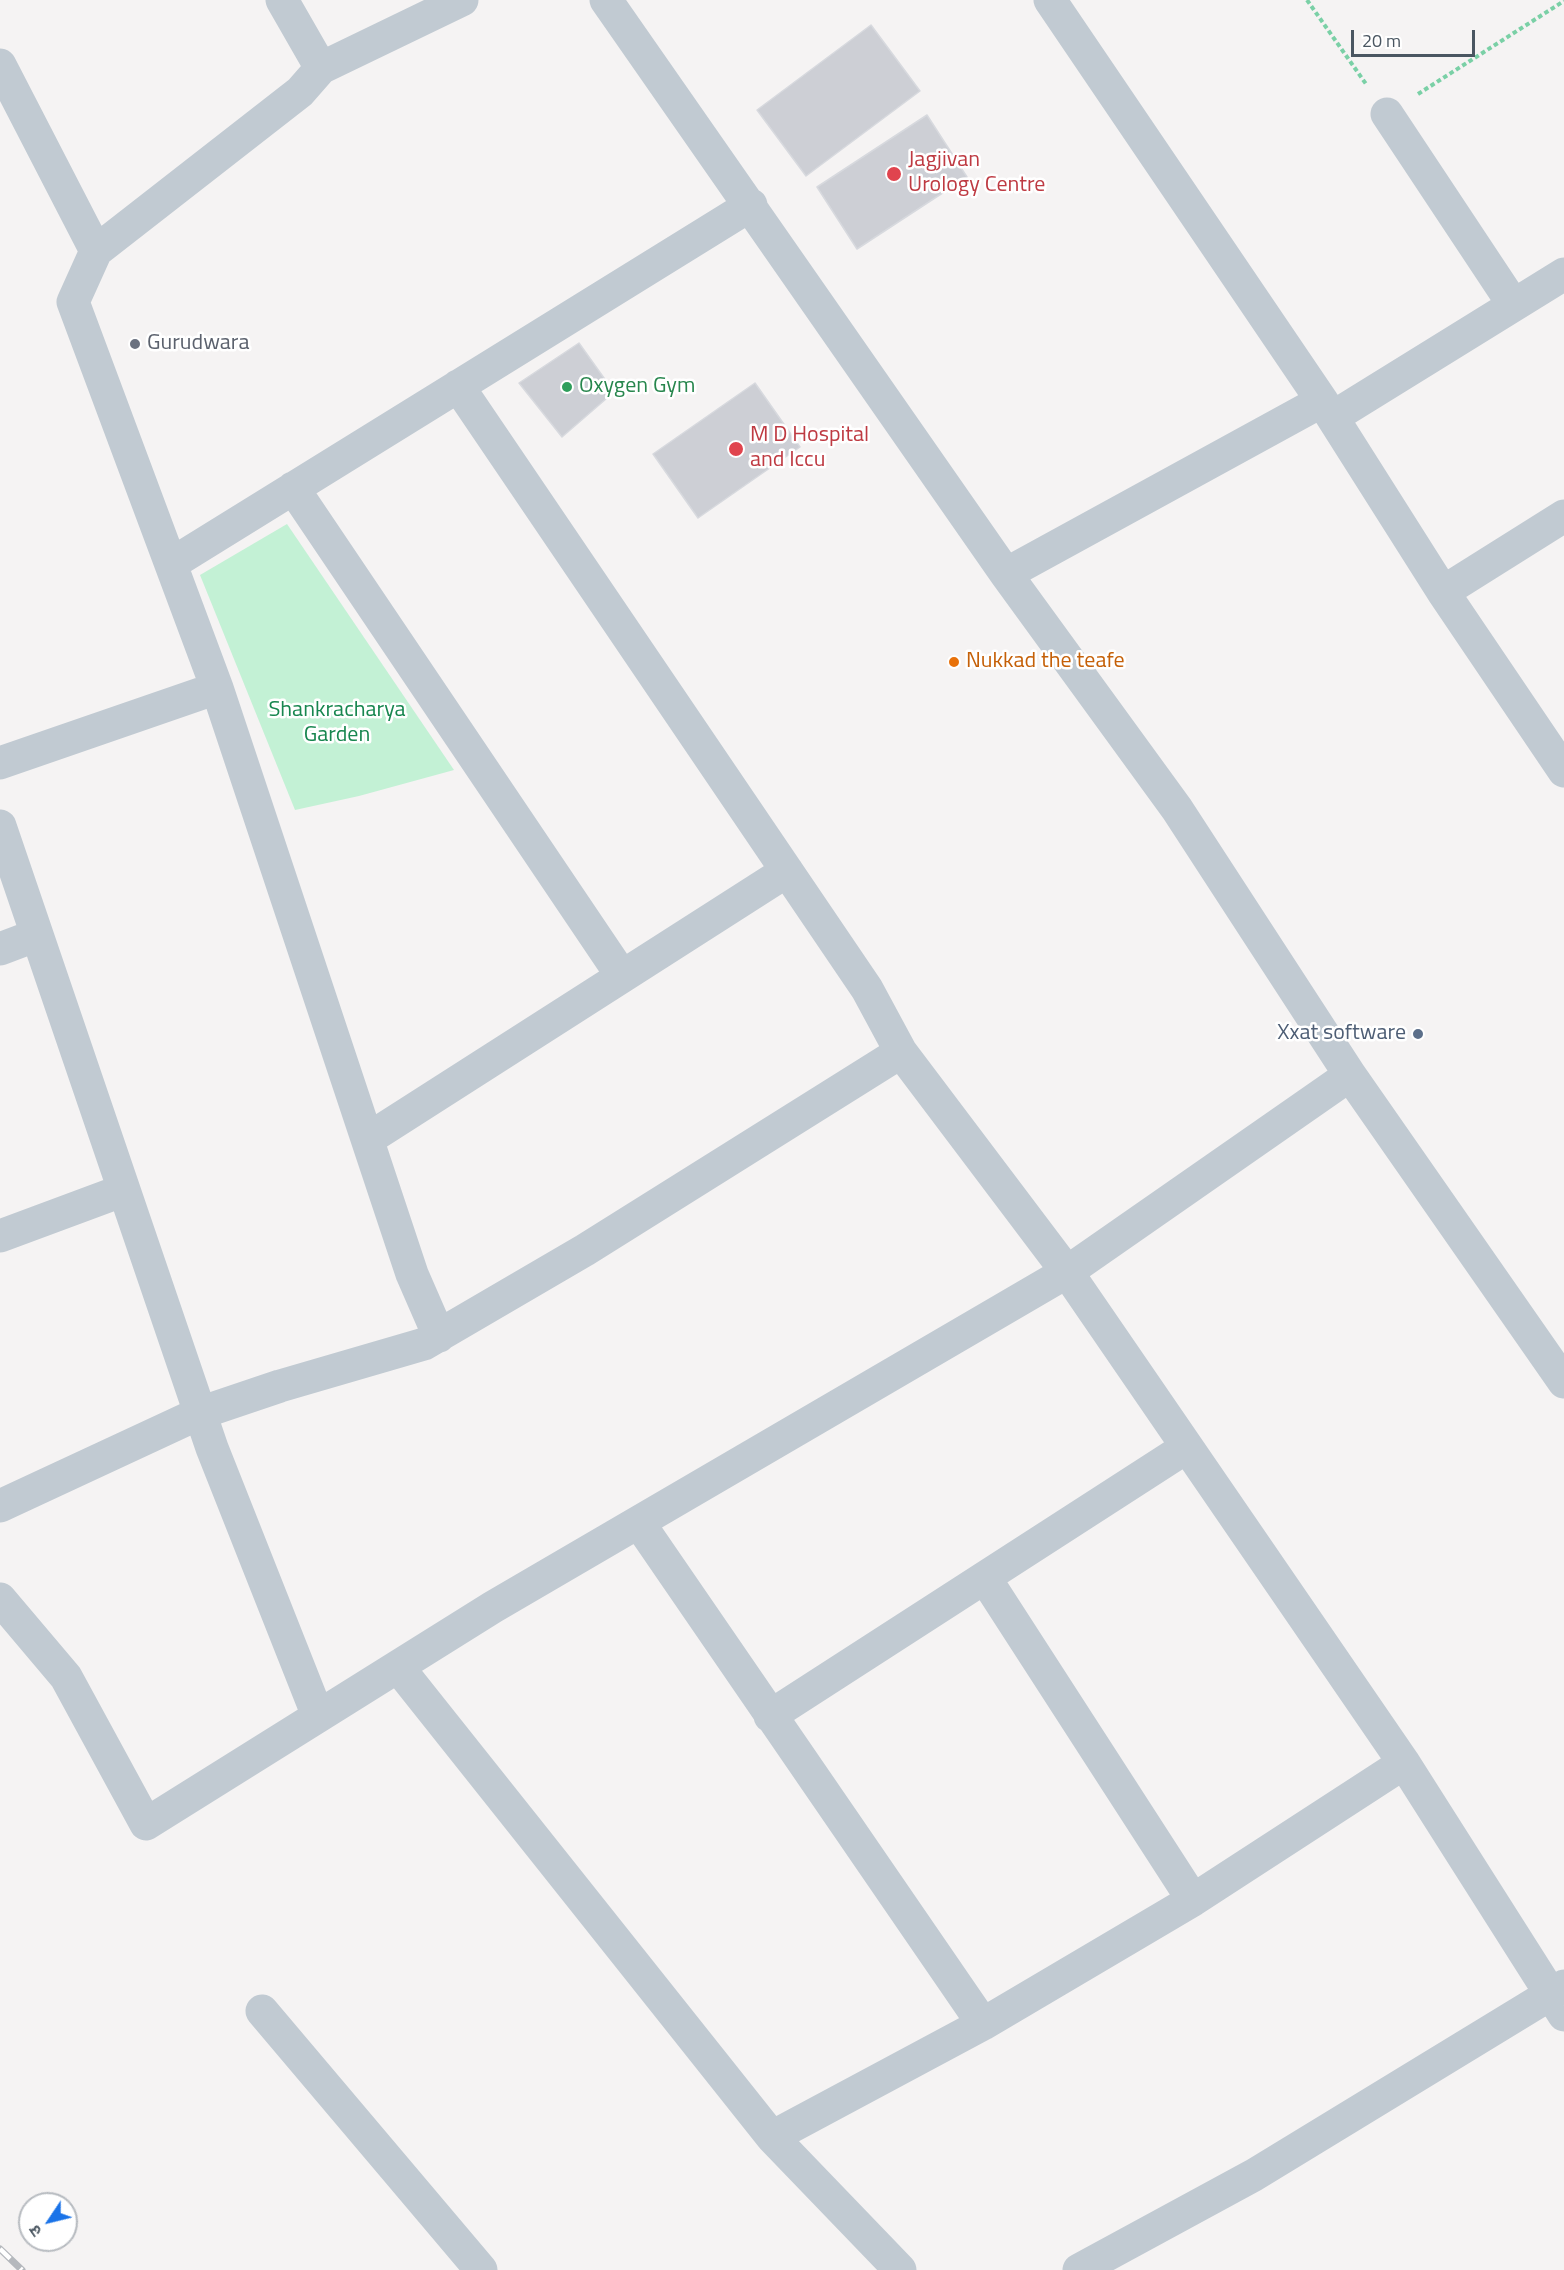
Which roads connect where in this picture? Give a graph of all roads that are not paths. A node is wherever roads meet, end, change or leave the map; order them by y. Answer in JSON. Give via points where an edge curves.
{"nodes":[{"id":1,"x":282,"y":0,"type":"edge"},
{"id":2,"x":462,"y":0,"type":"edge"},
{"id":3,"x":606,"y":0,"type":"edge"},
{"id":4,"x":1050,"y":0,"type":"edge"},
{"id":5,"x":0,"y":65,"type":"edge"},
{"id":6,"x":321,"y":68,"type":"junction"},
{"id":7,"x":1387,"y":114,"type":"road end"},
{"id":8,"x":751,"y":205,"type":"junction"},
{"id":9,"x":96,"y":250,"type":"junction"},
{"id":10,"x":1564,"y":274,"type":"edge"},
{"id":11,"x":1514,"y":304,"type":"junction"},
{"id":12,"x":458,"y":386,"type":"junction"},
{"id":13,"x":1328,"y":409,"type":"junction"},
{"id":14,"x":293,"y":488,"type":"junction"},
{"id":15,"x":1564,"y":516,"type":"edge"},
{"id":16,"x":171,"y":564,"type":"junction"},
{"id":17,"x":1006,"y":574,"type":"junction"},
{"id":18,"x":1443,"y":592,"type":"junction"},
{"id":19,"x":217,"y":688,"type":"junction"},
{"id":20,"x":0,"y":763,"type":"edge"},
{"id":21,"x":1564,"y":771,"type":"edge"},
{"id":22,"x":0,"y":826,"type":"edge"},
{"id":23,"x":787,"y":871,"type":"junction"},
{"id":24,"x":37,"y":935,"type":"junction"},
{"id":25,"x":0,"y":949,"type":"edge"},
{"id":26,"x":622,"y":976,"type":"junction"},
{"id":27,"x":901,"y":1052,"type":"junction"},
{"id":28,"x":1350,"y":1075,"type":"junction"},
{"id":29,"x":368,"y":1139,"type":"junction"},
{"id":30,"x":124,"y":1190,"type":"junction"},
{"id":31,"x":0,"y":1236,"type":"edge"},
{"id":32,"x":1066,"y":1272,"type":"junction"},
{"id":33,"x":439,"y":1336,"type":"junction"},
{"id":34,"x":1564,"y":1382,"type":"edge"},
{"id":35,"x":200,"y":1413,"type":"junction"},
{"id":36,"x":1187,"y":1447,"type":"junction"},
{"id":37,"x":0,"y":1506,"type":"edge"},
{"id":38,"x":639,"y":1523,"type":"junction"},
{"id":39,"x":984,"y":1578,"type":"junction"},
{"id":40,"x":0,"y":1599,"type":"edge"},
{"id":41,"x":398,"y":1667,"type":"junction"},
{"id":42,"x":318,"y":1716,"type":"junction"},
{"id":43,"x":770,"y":1716,"type":"junction"},
{"id":44,"x":1404,"y":1763,"type":"junction"},
{"id":45,"x":1194,"y":1900,"type":"junction"},
{"id":46,"x":1560,"y":1998,"type":"edge"},
{"id":47,"x":262,"y":2011,"type":"dead end"},
{"id":48,"x":983,"y":2024,"type":"junction"},
{"id":49,"x":772,"y":2137,"type":"junction"},
{"id":50,"x":481,"y":2270,"type":"edge"},
{"id":51,"x":900,"y":2270,"type":"edge"},
{"id":52,"x":1079,"y":2270,"type":"edge"}],
"edges":[{"from":1,"to":6,"type":"street"},
{"from":2,"to":6,"type":"street"},
{"from":3,"to":8,"type":"street"},
{"from":4,"to":13,"type":"street"},
{"from":5,"to":9,"type":"street"},
{"from":6,"to":9,"type":"street","via":[[300,92]]},
{"from":7,"to":11,"type":"street"},
{"from":8,"to":12,"type":"street"},
{"from":8,"to":17,"type":"street"},
{"from":9,"to":16,"type":"street","via":[[73,302]]},
{"from":10,"to":11,"type":"street"},
{"from":11,"to":13,"type":"street"},
{"from":12,"to":14,"type":"street"},
{"from":12,"to":23,"type":"street"},
{"from":13,"to":17,"type":"street"},
{"from":13,"to":18,"type":"street"},
{"from":14,"to":16,"type":"street"},
{"from":14,"to":26,"type":"street"},
{"from":15,"to":18,"type":"street"},
{"from":16,"to":19,"type":"street"},
{"from":17,"to":28,"type":"street","via":[[1177,808]]},
{"from":18,"to":21,"type":"street"},
{"from":19,"to":20,"type":"street"},
{"from":19,"to":29,"type":"street"},
{"from":22,"to":24,"type":"street"},
{"from":23,"to":26,"type":"street"},
{"from":23,"to":27,"type":"street","via":[[867,989]]},
{"from":24,"to":25,"type":"street"},
{"from":24,"to":30,"type":"street"},
{"from":26,"to":29,"type":"street"},
{"from":27,"to":32,"type":"street"},
{"from":27,"to":33,"type":"street","via":[[585,1250]]},
{"from":28,"to":32,"type":"street"},
{"from":28,"to":34,"type":"street"},
{"from":29,"to":33,"type":"street","via":[[412,1274]]},
{"from":30,"to":31,"type":"street"},
{"from":30,"to":35,"type":"street"},
{"from":32,"to":36,"type":"street"},
{"from":32,"to":38,"type":"street"},
{"from":33,"to":35,"type":"street","via":[[424,1344]]},
{"from":35,"to":37,"type":"street"},
{"from":35,"to":42,"type":"street"},
{"from":36,"to":39,"type":"street"},
{"from":36,"to":44,"type":"street"},
{"from":38,"to":41,"type":"street"},
{"from":38,"to":43,"type":"street"},
{"from":39,"to":43,"type":"street"},
{"from":39,"to":45,"type":"street"},
{"from":40,"to":42,"type":"street","via":[[66,1677],[146,1824]]},
{"from":41,"to":42,"type":"street"},
{"from":41,"to":49,"type":"street"},
{"from":43,"to":48,"type":"street"},
{"from":44,"to":45,"type":"street"},
{"from":44,"to":46,"type":"street"},
{"from":45,"to":48,"type":"street"},
{"from":46,"to":52,"type":"street","via":[[1254,2175]]},
{"from":47,"to":50,"type":"street"},
{"from":48,"to":49,"type":"street"},
{"from":49,"to":51,"type":"street"}]}
